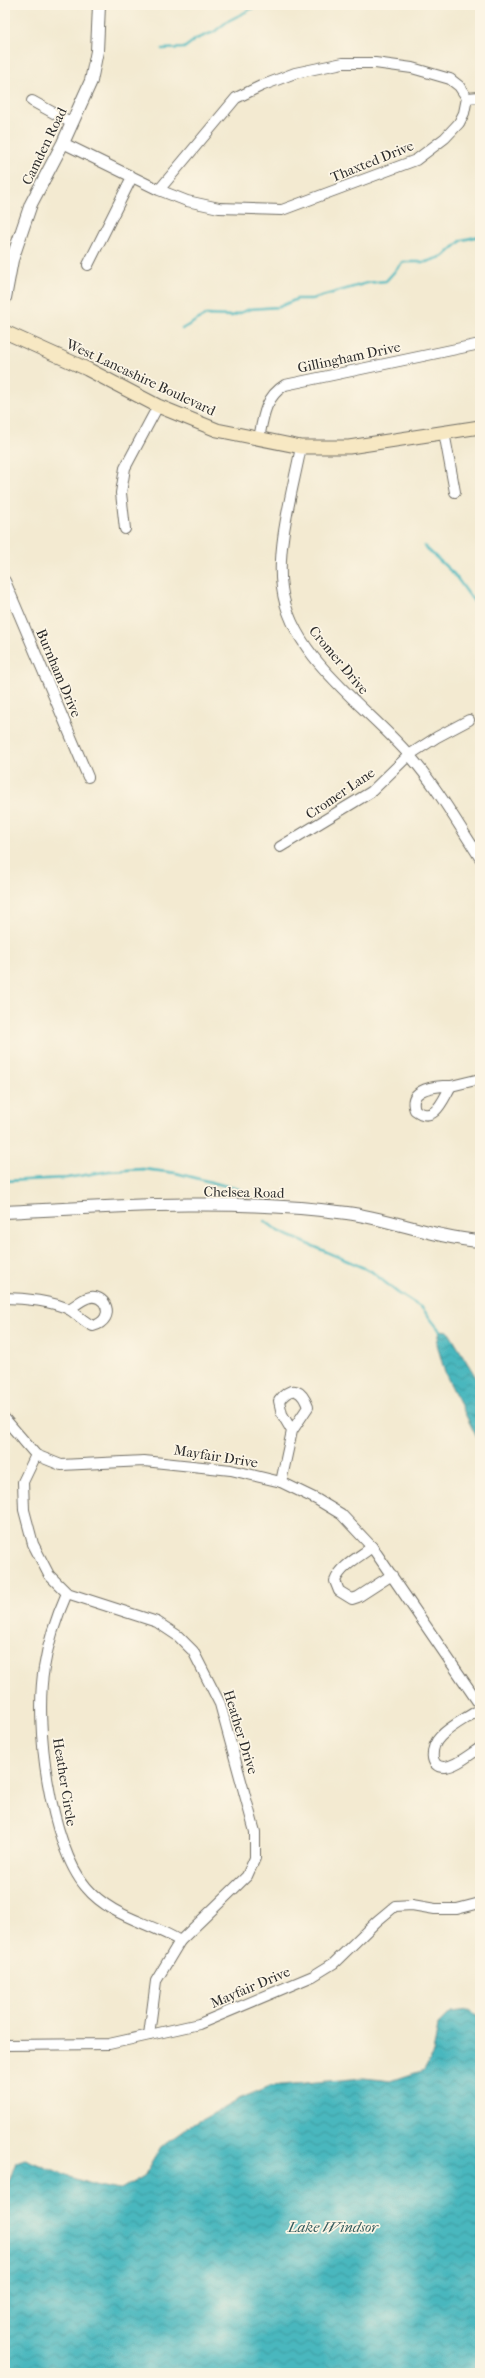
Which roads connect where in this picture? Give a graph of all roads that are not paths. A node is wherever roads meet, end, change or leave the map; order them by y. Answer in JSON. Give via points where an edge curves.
{"nodes":[{"id":1,"x":99,"y":5,"type":"edge"},
{"id":2,"x":480,"y":97,"type":"edge"},
{"id":3,"x":467,"y":98,"type":"junction"},
{"id":4,"x":32,"y":101,"type":"dead end"},
{"id":5,"x":72,"y":123,"type":"junction"},
{"id":6,"x":63,"y":143,"type":"junction"},
{"id":7,"x":132,"y":177,"type":"junction"},
{"id":8,"x":158,"y":190,"type":"junction"},
{"id":9,"x":88,"y":265,"type":"dead end"},
{"id":10,"x":5,"y":298,"type":"edge"},
{"id":11,"x":5,"y":332,"type":"edge"},
{"id":12,"x":480,"y":344,"type":"edge"},
{"id":13,"x":158,"y":406,"type":"junction"},
{"id":14,"x":480,"y":428,"type":"edge"},
{"id":15,"x":444,"y":432,"type":"junction"},
{"id":16,"x":259,"y":439,"type":"junction"},
{"id":17,"x":301,"y":447,"type":"junction"},
{"id":18,"x":455,"y":492,"type":"dead end"},
{"id":19,"x":125,"y":528,"type":"dead end"},
{"id":20,"x":5,"y":581,"type":"edge"},
{"id":21,"x":469,"y":720,"type":"dead end"},
{"id":22,"x":409,"y":755,"type":"junction"},
{"id":23,"x":88,"y":777,"type":"dead end"},
{"id":24,"x":280,"y":847,"type":"dead end"},
{"id":25,"x":480,"y":858,"type":"edge"},
{"id":26,"x":480,"y":1078,"type":"edge"},
{"id":27,"x":451,"y":1086,"type":"dead end"},
{"id":28,"x":5,"y":1212,"type":"edge"},
{"id":29,"x":480,"y":1241,"type":"edge"},
{"id":30,"x":5,"y":1298,"type":"edge"},
{"id":31,"x":69,"y":1309,"type":"dead end"},
{"id":32,"x":5,"y":1419,"type":"edge"},
{"id":33,"x":292,"y":1431,"type":"dead end"},
{"id":34,"x":36,"y":1455,"type":"junction"},
{"id":35,"x":281,"y":1482,"type":"junction"},
{"id":36,"x":372,"y":1547,"type":"junction"},
{"id":37,"x":392,"y":1575,"type":"junction"},
{"id":38,"x":66,"y":1593,"type":"junction"},
{"id":39,"x":480,"y":1705,"type":"edge"},
{"id":40,"x":480,"y":1709,"type":"edge"},
{"id":41,"x":480,"y":1748,"type":"edge"},
{"id":42,"x":480,"y":1903,"type":"edge"},
{"id":43,"x":180,"y":1941,"type":"junction"},
{"id":44,"x":149,"y":2035,"type":"junction"},
{"id":45,"x":5,"y":2045,"type":"edge"}],
"edges":[{"from":1,"to":5,"type":"street","name":"Camden Road","via":[[97,51],[92,81]]},
{"from":2,"to":3,"type":"street"},
{"from":3,"to":8,"type":"street","name":"Thaxted Drive","via":[[459,123],[445,138],[416,160],[282,210],[260,211],[202,206]]},
{"from":3,"to":8,"type":"street","via":[[459,86],[450,79],[412,68],[375,63],[343,64],[295,73],[236,98]]},
{"from":4,"to":5,"type":"street"},
{"from":5,"to":6,"type":"street","name":"Camden Road"},
{"from":6,"to":7,"type":"street","name":"Thaxted Drive"},
{"from":6,"to":10,"type":"street","name":"Camden Road","via":[[31,204],[12,260]]},
{"from":7,"to":8,"type":"street","name":"Thaxted Drive"},
{"from":7,"to":9,"type":"street"},
{"from":11,"to":13,"type":"main road","name":"West Lancashire Boulevard","via":[[82,367]]},
{"from":12,"to":16,"type":"street","name":"Gillingham Drive","via":[[285,385],[277,390],[264,410]]},
{"from":13,"to":16,"type":"main road","name":"West Lancashire Boulevard","via":[[217,430]]},
{"from":13,"to":19,"type":"street","via":[[125,468],[121,493]]},
{"from":14,"to":15,"type":"main road","name":"West Lancashire Boulevard"},
{"from":15,"to":17,"type":"main road","name":"West Lancashire Boulevard","via":[[349,447]]},
{"from":15,"to":18,"type":"street"},
{"from":16,"to":17,"type":"main road","name":"West Lancashire Boulevard"},
{"from":17,"to":22,"type":"street","name":"Cromer Drive","via":[[282,552],[282,587],[291,622],[311,652],[354,701]]},
{"from":20,"to":23,"type":"street","name":"Burnham Drive"},
{"from":21,"to":22,"type":"street","name":"Cromer Lane","via":[[437,736]]},
{"from":22,"to":24,"type":"street","name":"Cromer Lane","via":[[371,792]]},
{"from":22,"to":25,"type":"street","name":"Cromer Drive"},
{"from":26,"to":27,"type":"street"},
{"from":28,"to":29,"type":"street","name":"Chelsea Road","via":[[155,1206],[288,1208],[347,1213]]},
{"from":30,"to":31,"type":"street","via":[[24,1298]]},
{"from":32,"to":34,"type":"street","name":"Mayfair Drive"},
{"from":33,"to":35,"type":"street"},
{"from":34,"to":35,"type":"street","name":"Mayfair Drive","via":[[61,1465],[144,1461],[183,1464],[231,1470]]},
{"from":34,"to":38,"type":"street","name":"Heather Drive","via":[[23,1482],[24,1510],[33,1544],[49,1575]]},
{"from":35,"to":36,"type":"street","name":"Mayfair Drive","via":[[340,1514]]},
{"from":36,"to":37,"type":"street","name":"Mayfair Drive"},
{"from":36,"to":37,"type":"street","via":[[338,1575],[335,1581],[339,1591],[352,1599]]},
{"from":37,"to":39,"type":"street","name":"Mayfair Drive"},
{"from":38,"to":43,"type":"street","name":"Heather Circle","via":[[55,1621],[43,1670],[44,1752],[57,1829],[73,1866],[86,1887],[105,1906]]},
{"from":38,"to":43,"type":"street","name":"Heather Drive","via":[[157,1622],[178,1636],[193,1651],[220,1704],[255,1832],[255,1858],[247,1876]]},
{"from":40,"to":41,"type":"street","via":[[440,1737],[432,1748],[432,1754],[435,1762],[446,1767]]},
{"from":42,"to":44,"type":"street","name":"Mayfair Drive","via":[[457,1910],[412,1904],[395,1906],[334,1963],[313,1976],[199,2024]]},
{"from":43,"to":44,"type":"street","name":"Heather Drive","via":[[156,1981]]},
{"from":44,"to":45,"type":"street","name":"Mayfair Drive","via":[[109,2044]]}]}
